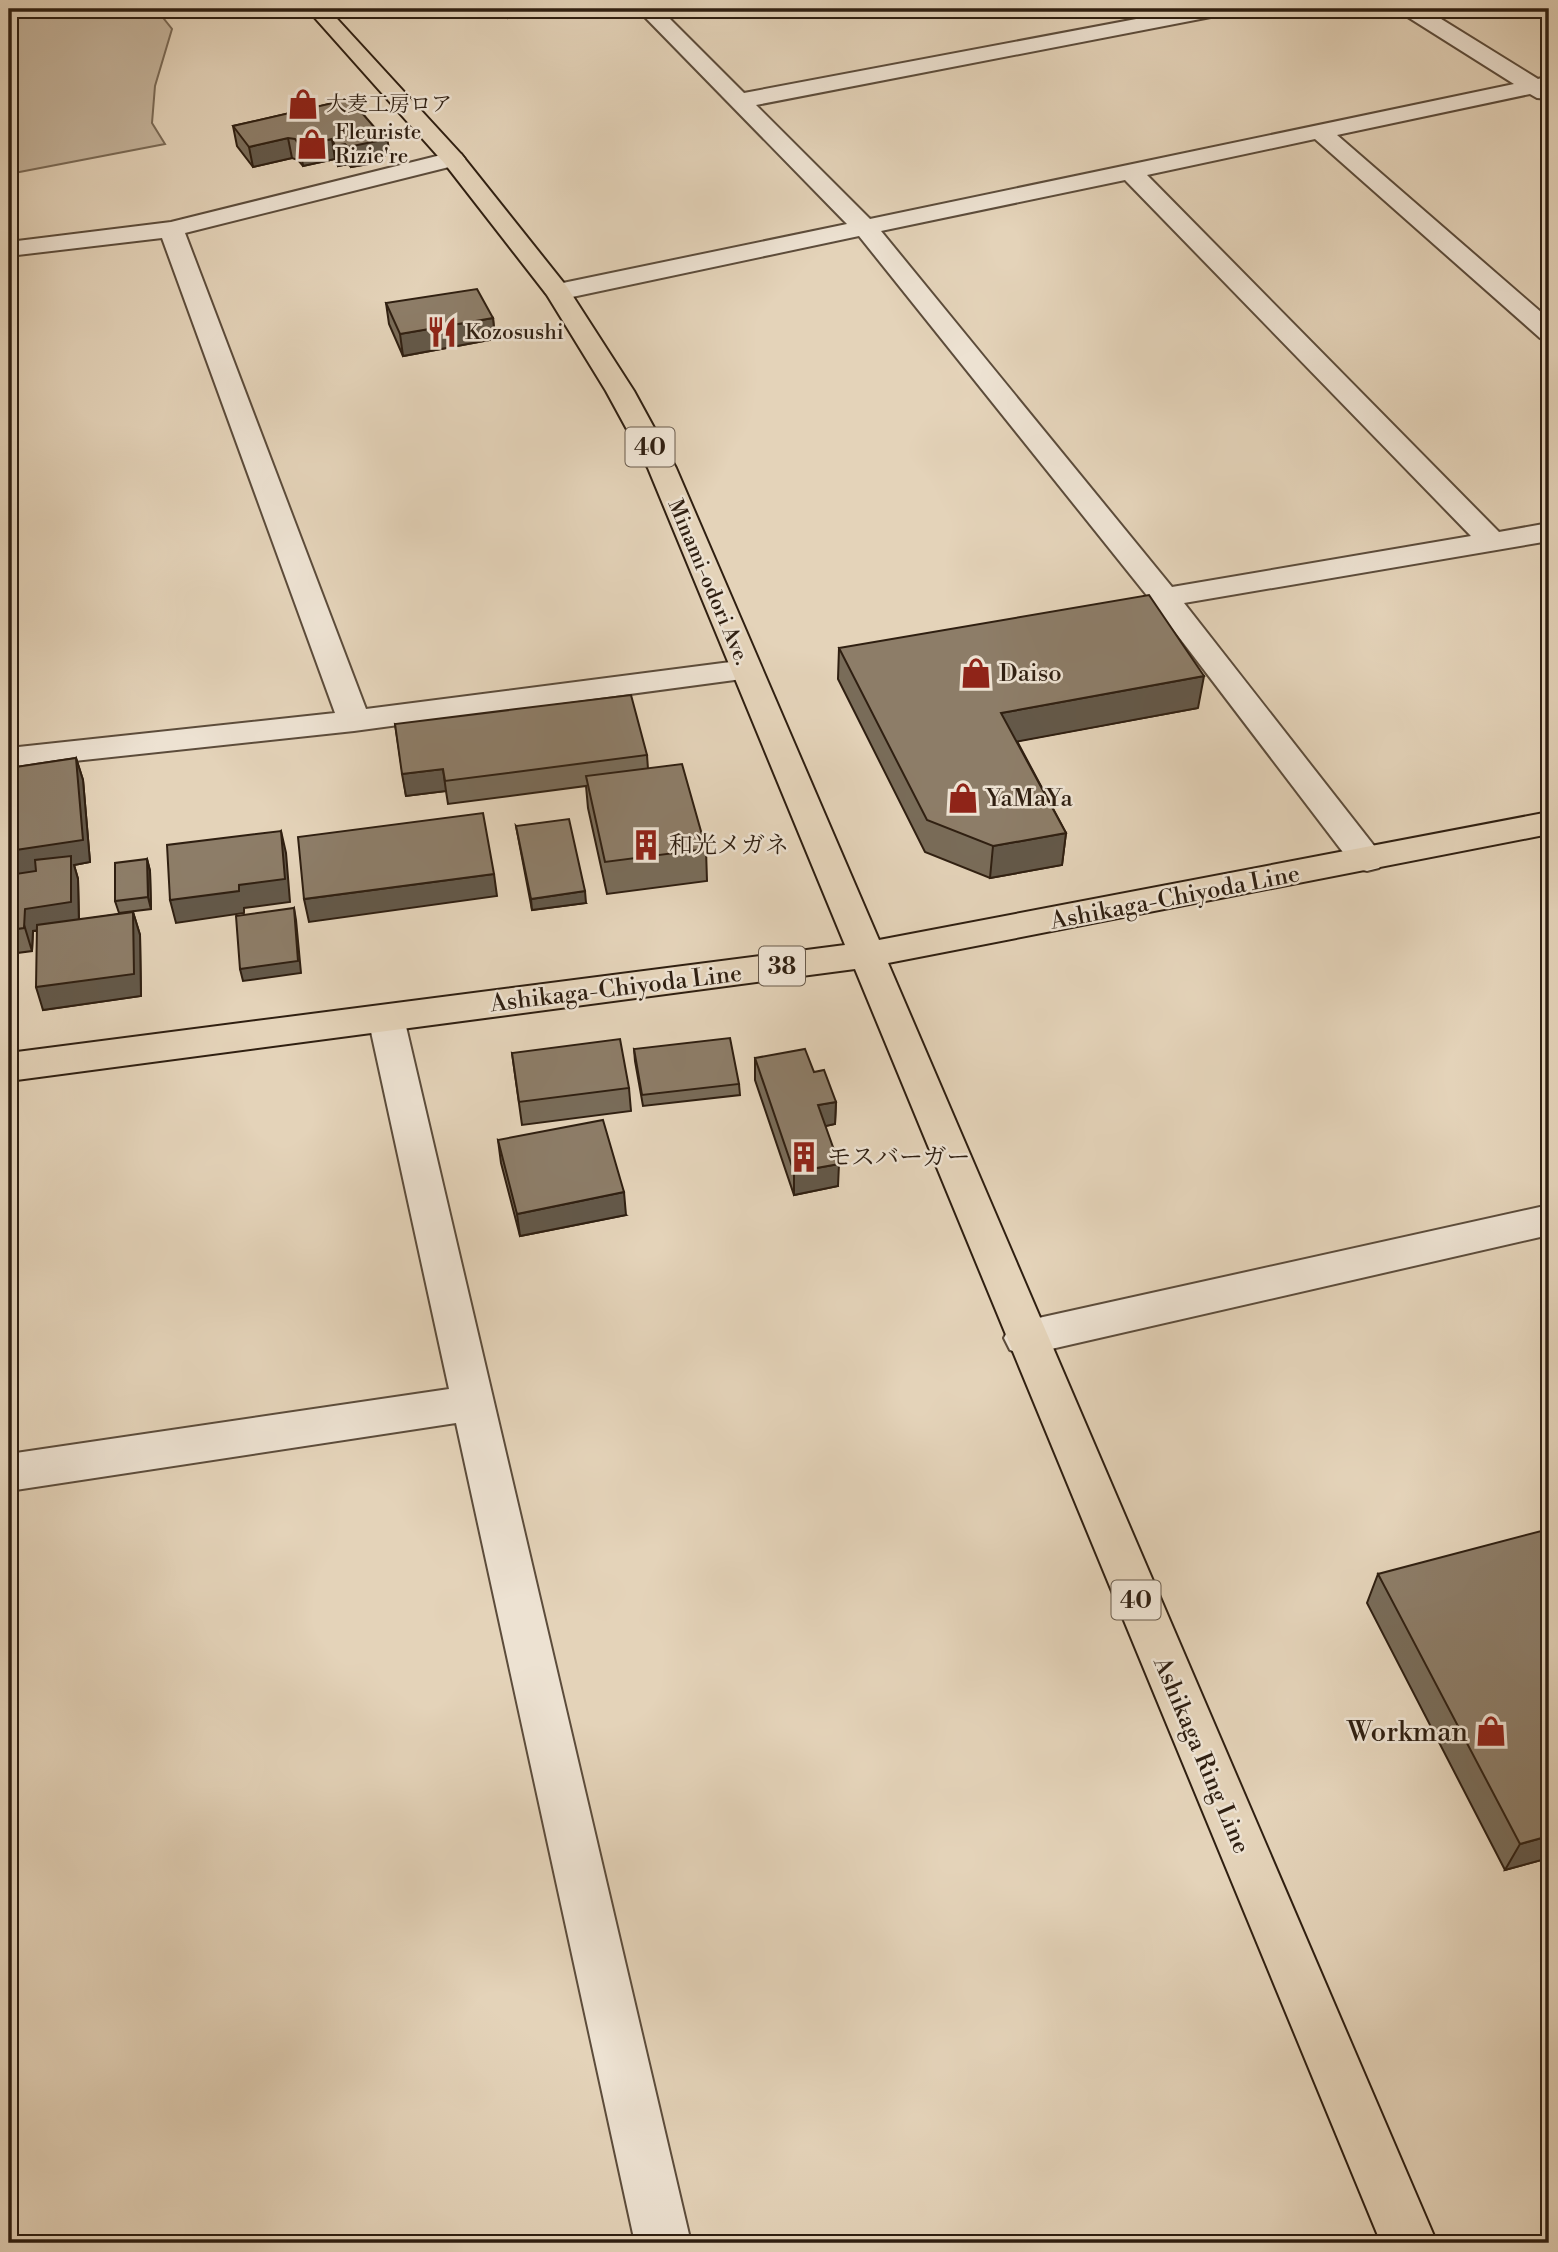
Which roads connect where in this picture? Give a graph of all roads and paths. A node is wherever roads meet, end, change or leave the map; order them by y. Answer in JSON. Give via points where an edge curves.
{"nodes":[{"id":1,"x":317,"y":9,"type":"edge"},
{"id":2,"x":648,"y":9,"type":"edge"},
{"id":3,"x":1221,"y":9,"type":"edge"},
{"id":4,"x":1411,"y":9,"type":"edge"},
{"id":5,"x":1544,"y":89,"type":"edge"},
{"id":6,"x":740,"y":101,"type":"junction"},
{"id":7,"x":1320,"y":132,"type":"junction"},
{"id":8,"x":453,"y":159,"type":"junction"},
{"id":9,"x":1131,"y":172,"type":"junction"},
{"id":10,"x":865,"y":228,"type":"junction"},
{"id":11,"x":171,"y":229,"type":"junction"},
{"id":12,"x":9,"y":250,"type":"edge"},
{"id":13,"x":558,"y":292,"type":"junction"},
{"id":14,"x":1549,"y":332,"type":"edge"},
{"id":15,"x":1549,"y":531,"type":"edge"},
{"id":16,"x":1492,"y":541,"type":"junction"},
{"id":17,"x":1164,"y":597,"type":"junction"},
{"id":18,"x":746,"y":670,"type":"junction"},
{"id":19,"x":354,"y":721,"type":"junction"},
{"id":20,"x":9,"y":758,"type":"edge"},
{"id":21,"x":1549,"y":823,"type":"edge"},
{"id":22,"x":1367,"y":860,"type":"junction"},
{"id":23,"x":867,"y":955,"type":"junction"},
{"id":24,"x":386,"y":1018,"type":"junction"},
{"id":25,"x":9,"y":1067,"type":"edge"},
{"id":26,"x":1549,"y":1220,"type":"edge"},
{"id":27,"x":1025,"y":1338,"type":"junction"},
{"id":28,"x":471,"y":1403,"type":"junction"},
{"id":29,"x":9,"y":1474,"type":"edge"},
{"id":30,"x":663,"y":2243,"type":"edge"},
{"id":31,"x":1409,"y":2243,"type":"edge"}],
"edges":[{"from":1,"to":8,"type":"main road","name":"Minami-odori Ave.","number":"40"},
{"from":2,"to":6,"type":"street"},
{"from":3,"to":6,"type":"street"},
{"from":4,"to":5,"type":"street"},
{"from":5,"to":7,"type":"street"},
{"from":6,"to":10,"type":"street"},
{"from":7,"to":9,"type":"street"},
{"from":7,"to":14,"type":"street"},
{"from":8,"to":11,"type":"street"},
{"from":8,"to":13,"type":"main road","name":"Minami-odori Ave.","number":"40"},
{"from":9,"to":10,"type":"street"},
{"from":9,"to":16,"type":"street"},
{"from":10,"to":13,"type":"street"},
{"from":10,"to":17,"type":"street"},
{"from":11,"to":12,"type":"street"},
{"from":11,"to":19,"type":"street"},
{"from":13,"to":18,"type":"main road","name":"Minami-odori Ave.","number":"40","via":[[662,468]]},
{"from":15,"to":16,"type":"street"},
{"from":16,"to":17,"type":"street"},
{"from":17,"to":22,"type":"street"},
{"from":18,"to":19,"type":"street"},
{"from":18,"to":23,"type":"main road","name":"Minami-odori Ave.","number":"40"},
{"from":19,"to":20,"type":"street"},
{"from":21,"to":22,"type":"main road","name":"Ashikaga-Chiyoda Line","number":"38"},
{"from":22,"to":23,"type":"main road","name":"Ashikaga-Chiyoda Line","number":"38"},
{"from":23,"to":24,"type":"main road","name":"Ashikaga-Chiyoda Line","number":"38"},
{"from":23,"to":27,"type":"main road","name":"Ashikaga Ring Line","number":"40"},
{"from":24,"to":25,"type":"main road","name":"Ashikaga-Chiyoda Line","number":"38"},
{"from":24,"to":28,"type":"street"},
{"from":26,"to":27,"type":"street"},
{"from":27,"to":31,"type":"main road","name":"Ashikaga Ring Line","number":"40"},
{"from":28,"to":29,"type":"street"},
{"from":28,"to":30,"type":"street"}]}
